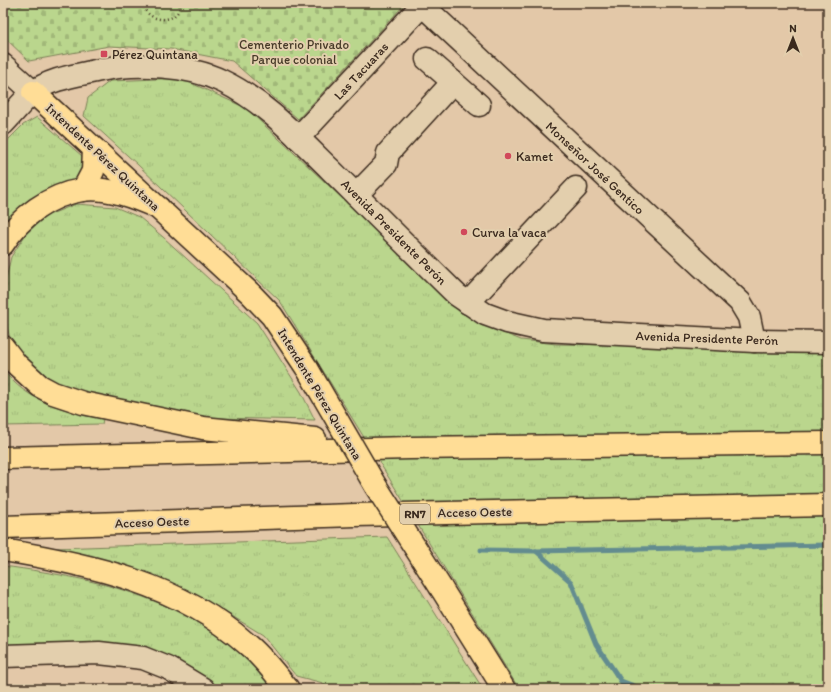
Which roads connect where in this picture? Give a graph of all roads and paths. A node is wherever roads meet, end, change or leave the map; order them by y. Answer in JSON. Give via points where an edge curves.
{"nodes":[{"id":1,"x":143,"y":3,"type":"edge"},
{"id":2,"x":180,"y":3,"type":"edge"},
{"id":3,"x":422,"y":4,"type":"edge"},
{"id":4,"x":428,"y":59,"type":"dead end"},
{"id":5,"x":3,"y":65,"type":"edge"},
{"id":6,"x":453,"y":82,"type":"junction"},
{"id":7,"x":33,"y":92,"type":"junction"},
{"id":8,"x":479,"y":105,"type":"dead end"},
{"id":9,"x":3,"y":124,"type":"edge"},
{"id":10,"x":298,"y":138,"type":"junction"},
{"id":11,"x":94,"y":149,"type":"junction"},
{"id":12,"x":576,"y":188,"type":"dead end"},
{"id":13,"x":83,"y":190,"type":"junction"},
{"id":14,"x":356,"y":195,"type":"junction"},
{"id":15,"x":159,"y":208,"type":"junction"},
{"id":16,"x":3,"y":244,"type":"edge"},
{"id":17,"x":468,"y":303,"type":"junction"},
{"id":18,"x":754,"y":341,"type":"junction"},
{"id":19,"x":828,"y":342,"type":"edge"},
{"id":20,"x":3,"y":346,"type":"edge"},
{"id":21,"x":828,"y":444,"type":"edge"},
{"id":22,"x":410,"y":448,"type":"junction"},
{"id":23,"x":3,"y":458,"type":"edge"},
{"id":24,"x":828,"y":505,"type":"edge"},
{"id":25,"x":3,"y":527,"type":"edge"},
{"id":26,"x":3,"y":550,"type":"edge"},
{"id":27,"x":3,"y":656,"type":"edge"},
{"id":28,"x":203,"y":689,"type":"edge"},
{"id":29,"x":288,"y":689,"type":"edge"},
{"id":30,"x":504,"y":689,"type":"edge"}],
"edges":[{"from":1,"to":2,"type":"path","via":[[149,15],[155,19],[170,18],[176,14]]},
{"from":3,"to":10,"type":"street","name":"Las Tacuaras"},
{"from":3,"to":18,"type":"street","name":"Monseñor José Gentico","via":[[740,302],[749,317]]},
{"from":4,"to":6,"type":"street"},
{"from":5,"to":7,"type":"street"},
{"from":6,"to":8,"type":"street"},
{"from":6,"to":14,"type":"street","via":[[388,153],[386,164]]},
{"from":7,"to":9,"type":"street","name":"Avenida Presidente Perón"},
{"from":7,"to":10,"type":"street","name":"Avenida Presidente Perón","via":[[51,83],[116,67],[160,66],[197,72],[222,81],[258,102]]},
{"from":7,"to":11,"type":"main road","name":"Intendente Pérez Quintana"},
{"from":10,"to":14,"type":"street","name":"Avenida Presidente Perón"},
{"from":11,"to":13,"type":"main road","via":[[93,171]]},
{"from":11,"to":15,"type":"main road","name":"Intendente Pérez Quintana"},
{"from":12,"to":17,"type":"street"},
{"from":13,"to":15,"type":"main road","via":[[126,195]]},
{"from":13,"to":16,"type":"main road","via":[[54,199],[37,209],[17,224]]},
{"from":14,"to":17,"type":"street","name":"Avenida Presidente Perón"},
{"from":15,"to":30,"type":"main road","name":"Intendente Pérez Quintana","bridge":true,"via":[[261,305],[284,334],[375,485]]},
{"from":17,"to":18,"type":"street","name":"Avenida Presidente Perón","via":[[485,314],[506,322],[543,330]]},
{"from":18,"to":19,"type":"street","name":"Avenida Presidente Perón"},
{"from":20,"to":22,"type":"main road","via":[[16,364],[40,386],[66,398],[97,407],[203,428]]},
{"from":21,"to":22,"type":"main road"},
{"from":22,"to":23,"type":"main road"},
{"from":24,"to":25,"type":"main road","name":"Acceso Oeste","number":"RN7","via":[[347,515]]},
{"from":26,"to":29,"type":"main road","via":[[107,572],[174,595],[232,631],[253,649]]},
{"from":27,"to":28,"type":"street","via":[[99,653],[143,658],[168,668]]}]}
